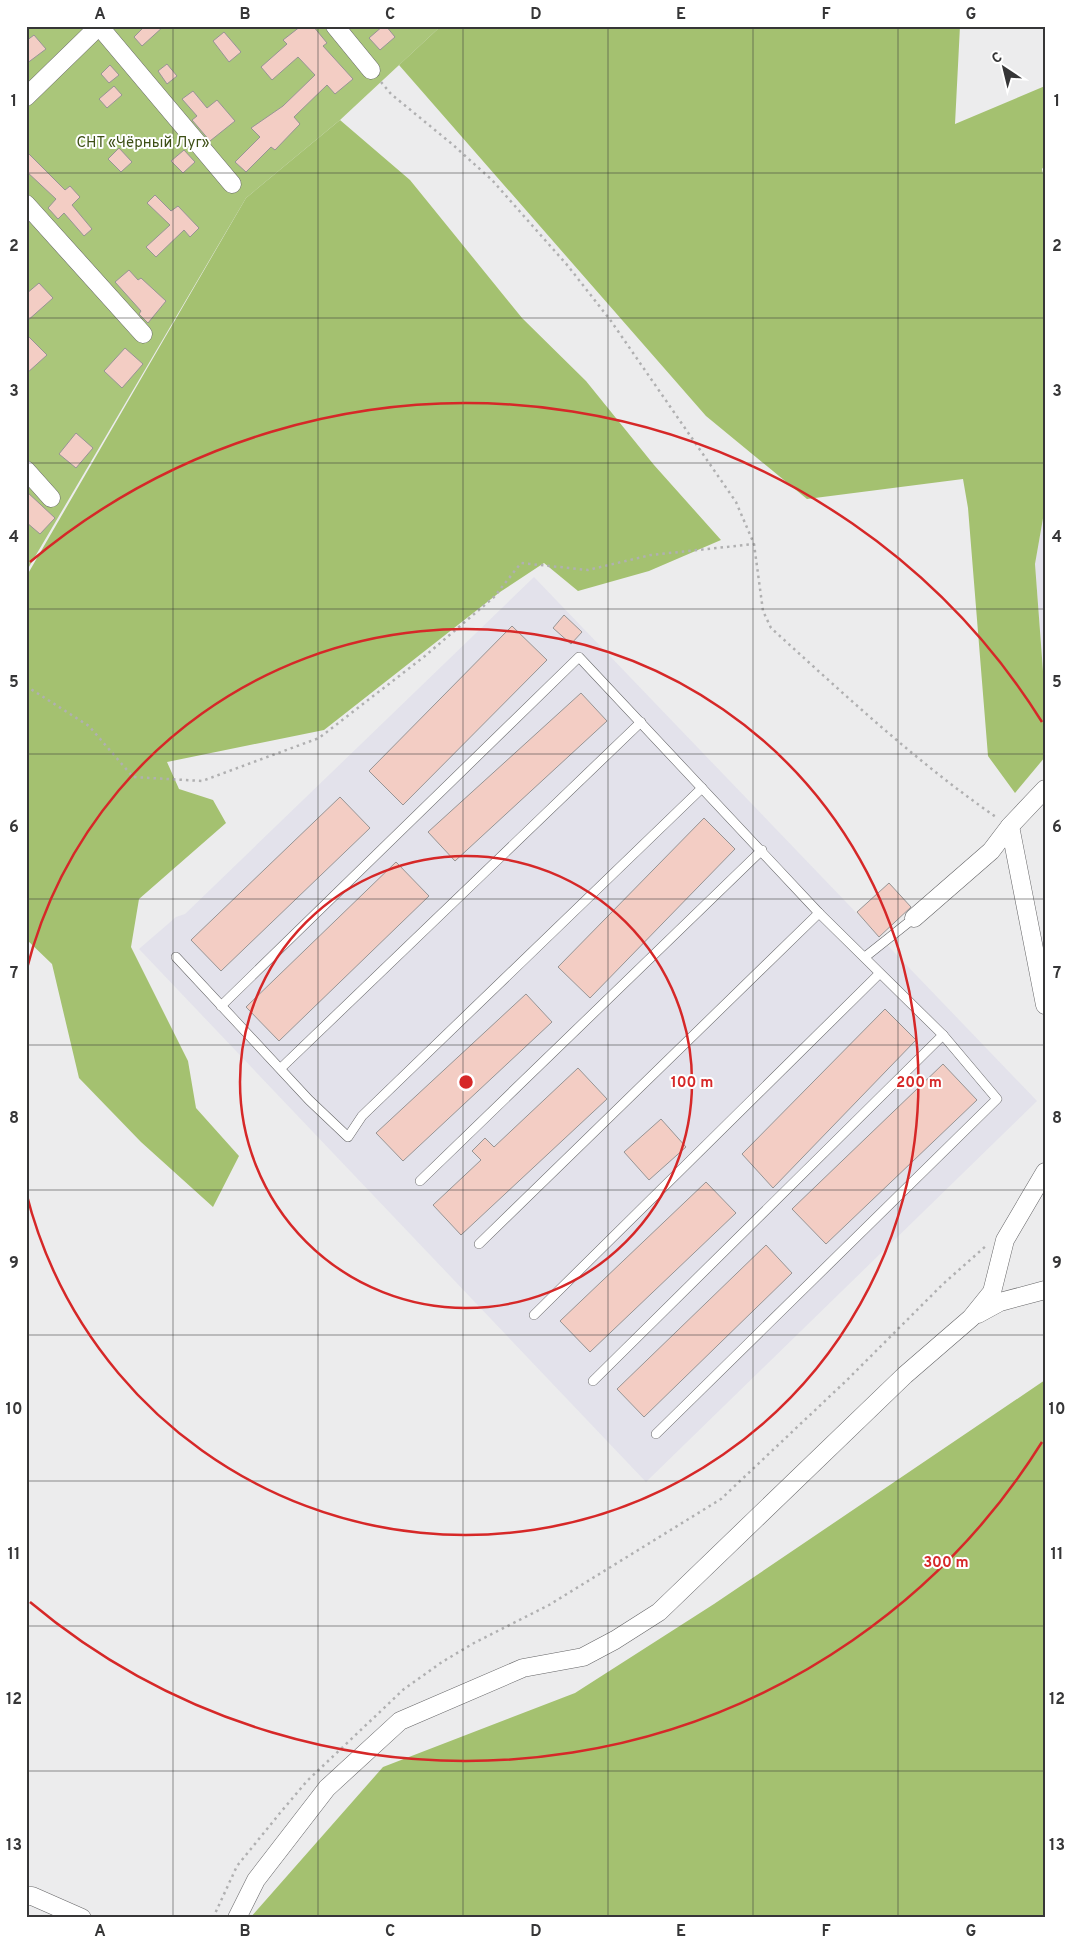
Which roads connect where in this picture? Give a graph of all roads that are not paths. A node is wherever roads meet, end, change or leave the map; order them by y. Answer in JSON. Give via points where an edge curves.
{"nodes":[{"id":1,"x":99,"y":26,"type":"edge"},
{"id":2,"x":335,"y":26,"type":"edge"},
{"id":3,"x":371,"y":70,"type":"road end"},
{"id":4,"x":26,"y":97,"type":"edge"},
{"id":5,"x":232,"y":184,"type":"dead end"},
{"id":6,"x":26,"y":204,"type":"edge"},
{"id":7,"x":143,"y":334,"type":"dead end"},
{"id":8,"x":26,"y":470,"type":"edge"},
{"id":9,"x":51,"y":498,"type":"dead end"},
{"id":10,"x":641,"y":722,"type":"junction"},
{"id":11,"x":702,"y":788,"type":"junction"},
{"id":12,"x":1045,"y":789,"type":"edge"},
{"id":13,"x":1010,"y":826,"type":"junction"},
{"id":14,"x":762,"y":850,"type":"junction"},
{"id":15,"x":819,"y":913,"type":"junction"},
{"id":16,"x":914,"y":918,"type":"joint"},
{"id":17,"x":176,"y":957,"type":"dead end"},
{"id":18,"x":865,"y":957,"type":"junction"},
{"id":19,"x":879,"y":974,"type":"junction"},
{"id":20,"x":1045,"y":1005,"type":"edge"},
{"id":21,"x":221,"y":1006,"type":"junction"},
{"id":22,"x":943,"y":1035,"type":"junction"},
{"id":23,"x":281,"y":1068,"type":"junction"},
{"id":24,"x":1045,"y":1172,"type":"edge"},
{"id":25,"x":420,"y":1181,"type":"dead end"},
{"id":26,"x":479,"y":1244,"type":"dead end"},
{"id":27,"x":1045,"y":1290,"type":"edge"},
{"id":28,"x":534,"y":1316,"type":"dead end"},
{"id":29,"x":971,"y":1318,"type":"junction"},
{"id":30,"x":593,"y":1381,"type":"dead end"},
{"id":31,"x":656,"y":1434,"type":"dead end"},
{"id":32,"x":26,"y":1896,"type":"edge"},
{"id":33,"x":82,"y":1918,"type":"edge"},
{"id":34,"x":237,"y":1918,"type":"edge"}],
"edges":[{"from":1,"to":4,"type":"street"},
{"from":1,"to":5,"type":"street"},
{"from":2,"to":3,"type":"street"},
{"from":6,"to":7,"type":"street"},
{"from":8,"to":9,"type":"street"},
{"from":10,"to":11,"type":"lane"},
{"from":10,"to":21,"type":"lane","via":[[579,657]]},
{"from":10,"to":23,"type":"lane"},
{"from":11,"to":14,"type":"lane"},
{"from":11,"to":23,"type":"lane","via":[[362,1116],[348,1137]]},
{"from":12,"to":13,"type":"street"},
{"from":13,"to":16,"type":"street","via":[[991,851]]},
{"from":13,"to":20,"type":"street"},
{"from":14,"to":15,"type":"lane"},
{"from":14,"to":25,"type":"lane"},
{"from":15,"to":18,"type":"lane"},
{"from":15,"to":26,"type":"lane"},
{"from":16,"to":18,"type":"lane"},
{"from":17,"to":21,"type":"lane"},
{"from":18,"to":19,"type":"lane"},
{"from":19,"to":22,"type":"lane"},
{"from":19,"to":28,"type":"lane"},
{"from":21,"to":23,"type":"lane"},
{"from":22,"to":30,"type":"lane"},
{"from":22,"to":31,"type":"lane","via":[[997,1099]]},
{"from":24,"to":29,"type":"street","via":[[1005,1240],[992,1292]]},
{"from":27,"to":29,"type":"street","via":[[1000,1302]]},
{"from":29,"to":34,"type":"street","via":[[905,1375],[659,1612],[583,1657],[523,1668],[400,1721],[327,1788],[256,1880]]},
{"from":32,"to":33,"type":"street"}]}
